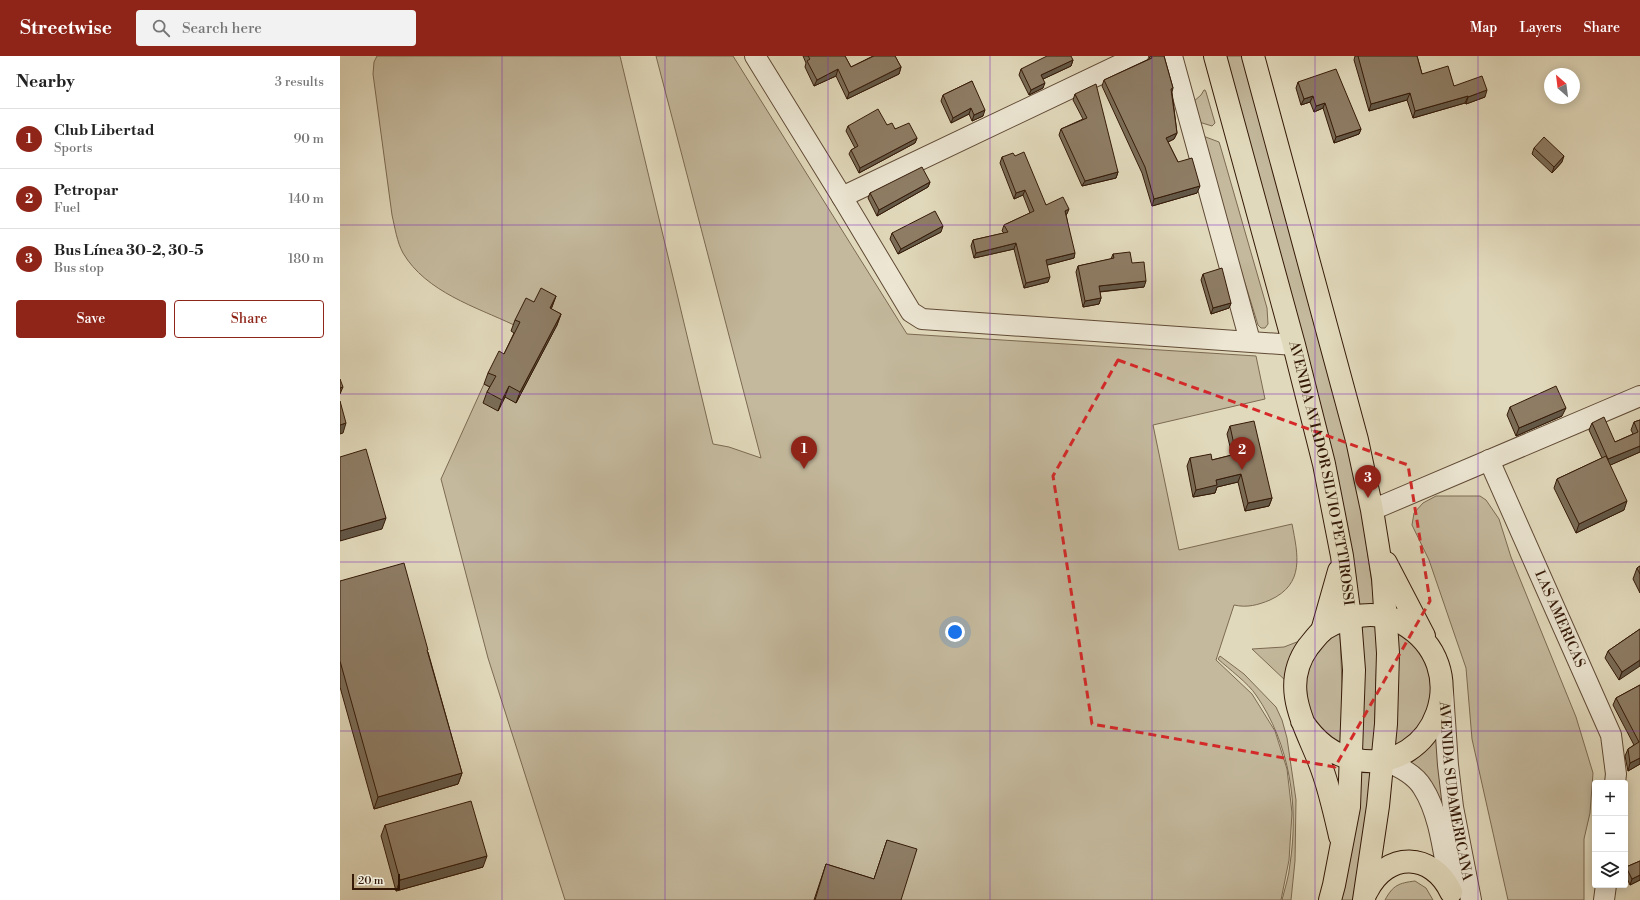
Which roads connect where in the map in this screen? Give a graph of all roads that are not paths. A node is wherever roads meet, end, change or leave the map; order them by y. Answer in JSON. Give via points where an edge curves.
{"nodes":[{"id":1,"x":755,"y":56,"type":"edge"},
{"id":2,"x":1138,"y":56,"type":"edge"},
{"id":3,"x":1172,"y":56,"type":"edge"},
{"id":4,"x":1215,"y":56,"type":"edge"},
{"id":5,"x":1253,"y":56,"type":"edge"},
{"id":6,"x":842,"y":198,"type":"junction"},
{"id":7,"x":1250,"y":341,"type":"junction"},
{"id":8,"x":1294,"y":345,"type":"junction"},
{"id":9,"x":1640,"y":396,"type":"edge"},
{"id":10,"x":1489,"y":460,"type":"junction"},
{"id":11,"x":1372,"y":510,"type":"junction"},
{"id":12,"x":1378,"y":546,"type":"junction"},
{"id":13,"x":1342,"y":556,"type":"junction"},
{"id":14,"x":1387,"y":617,"type":"junction"},
{"id":15,"x":1350,"y":618,"type":"junction"},
{"id":16,"x":1322,"y":631,"type":"junction"},
{"id":17,"x":1429,"y":645,"type":"junction"},
{"id":18,"x":1442,"y":682,"type":"junction"},
{"id":19,"x":1302,"y":721,"type":"junction"},
{"id":20,"x":1350,"y":758,"type":"junction"},
{"id":21,"x":1383,"y":760,"type":"junction"},
{"id":22,"x":1615,"y":780,"type":"edge"},
{"id":23,"x":1342,"y":845,"type":"junction"},
{"id":24,"x":1606,"y":888,"type":"edge"},
{"id":25,"x":1452,"y":896,"type":"edge"},
{"id":26,"x":1365,"y":897,"type":"edge"},
{"id":27,"x":1330,"y":900,"type":"edge"},
{"id":28,"x":1471,"y":900,"type":"edge"},
{"id":29,"x":1604,"y":900,"type":"edge"}],
"edges":[{"from":1,"to":6,"type":"street"},
{"from":2,"to":6,"type":"street"},
{"from":3,"to":7,"type":"street"},
{"from":4,"to":8,"type":"highway","name":"AVENIDA AVIADOR SILVIO PETTIROSSI"},
{"from":5,"to":11,"type":"highway","via":[[1357,440]]},
{"from":6,"to":7,"type":"street","via":[[911,312],[922,319]]},
{"from":7,"to":8,"type":"street"},
{"from":8,"to":13,"type":"highway","name":"AVENIDA AVIADOR SILVIO PETTIROSSI","via":[[1324,464]]},
{"from":9,"to":10,"type":"street"},
{"from":10,"to":11,"type":"street"},
{"from":10,"to":22,"type":"street","name":"LAS AMERICAS","via":[[1611,734]]},
{"from":11,"to":12,"type":"highway"},
{"from":12,"to":14,"type":"highway"},
{"from":12,"to":17,"type":"highway"},
{"from":13,"to":15,"type":"highway","name":"AVENIDA AVIADOR SILVIO PETTIROSSI"},
{"from":13,"to":16,"type":"highway","via":[[1334,594]]},
{"from":14,"to":15,"type":"highway","via":[[1363,615]]},
{"from":14,"to":17,"type":"highway","via":[[1410,628]]},
{"from":14,"to":21,"type":"highway","via":[[1388,688]]},
{"from":15,"to":16,"type":"highway","via":[[1336,622]]},
{"from":15,"to":20,"type":"highway","name":"AVENIDA AVIADOR SILVIO PETTIROSSI","via":[[1354,670]]},
{"from":16,"to":19,"type":"highway","via":[[1304,652],[1295,679],[1297,707]]},
{"from":17,"to":18,"type":"highway","via":[[1440,669]]},
{"from":18,"to":21,"type":"highway","via":[[1439,710],[1423,737],[1412,747]]},
{"from":18,"to":28,"type":"street","name":"AVENIDA SUDAMERICANA","via":[[1453,807]]},
{"from":19,"to":20,"type":"highway","via":[[1322,746]]},
{"from":19,"to":23,"type":"highway","via":[[1316,750],[1326,780]]},
{"from":20,"to":21,"type":"highway","via":[[1367,762]]},
{"from":20,"to":23,"type":"highway","name":"AVENIDA AVIADOR SILVIO PETTIROSSI","via":[[1349,807]]},
{"from":21,"to":25,"type":"street","name":"AVENIDA SUDAMERICANA","via":[[1412,775],[1423,787],[1432,806]]},
{"from":21,"to":26,"type":"highway"},
{"from":23,"to":27,"type":"highway","name":"AVENIDA AVIADOR SILVIO PETTIROSSI"},
{"from":24,"to":29,"type":"street"},
{"from":25,"to":26,"type":"highway","via":[[1439,873],[1419,862],[1407,861],[1386,868],[1377,875]]}]}
